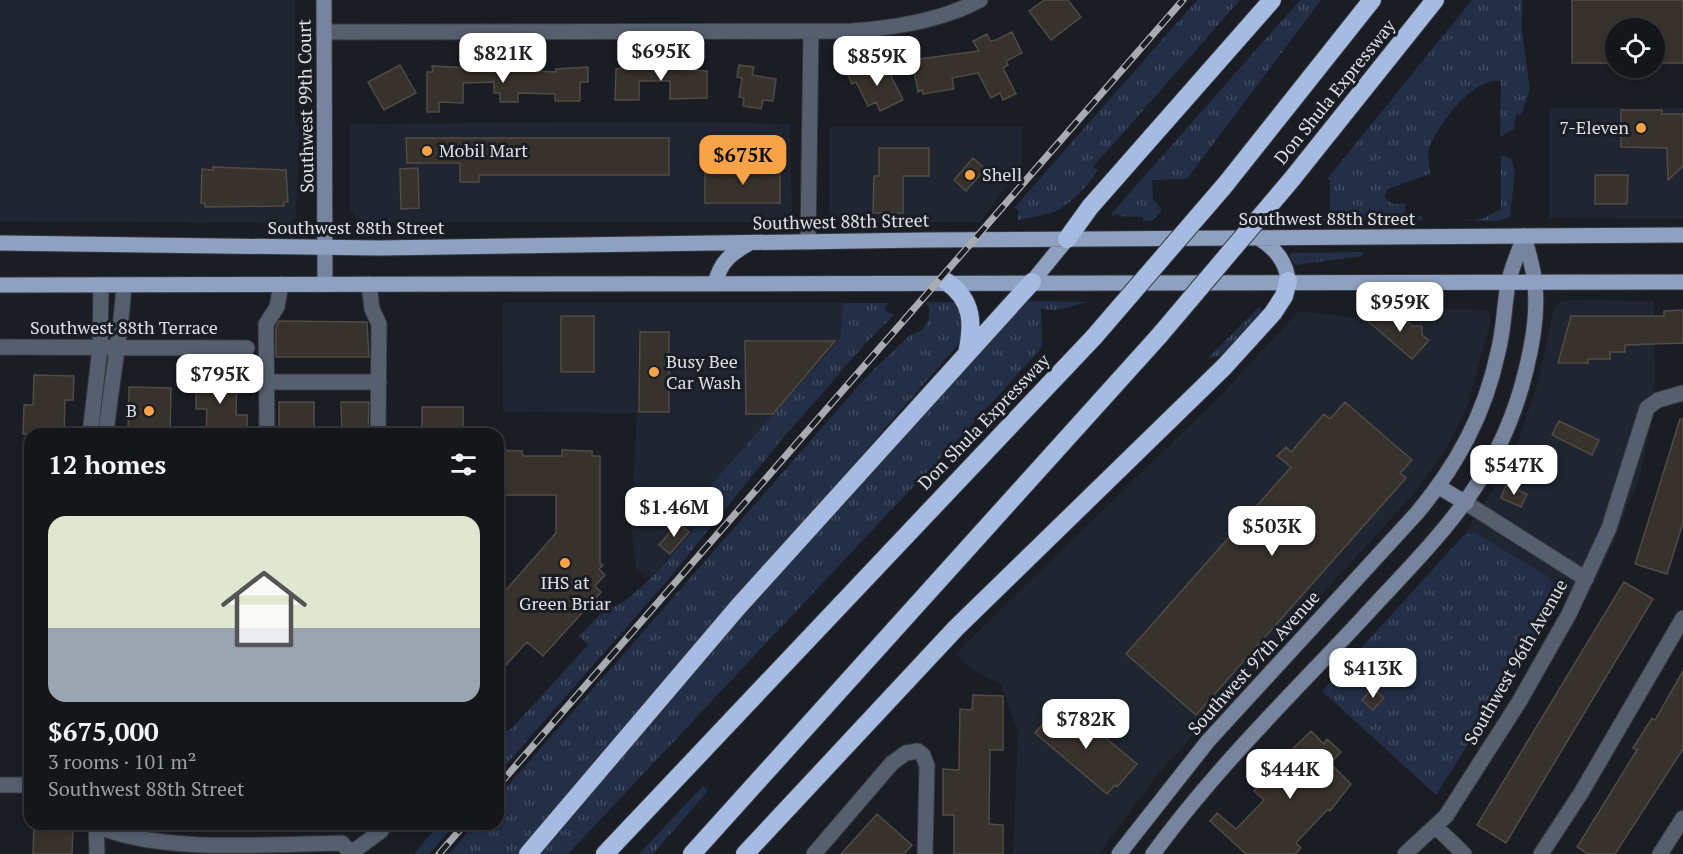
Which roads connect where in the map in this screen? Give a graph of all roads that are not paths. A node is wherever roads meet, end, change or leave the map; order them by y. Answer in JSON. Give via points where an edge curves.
{"nodes":[{"id":1,"x":324,"y":0,"type":"edge"},
{"id":2,"x":980,"y":0,"type":"edge"},
{"id":3,"x":1272,"y":0,"type":"edge"},
{"id":4,"x":1372,"y":0,"type":"edge"},
{"id":5,"x":1435,"y":0,"type":"edge"},
{"id":6,"x":811,"y":31,"type":"junction"},
{"id":7,"x":324,"y":32,"type":"junction"},
{"id":8,"x":1683,"y":235,"type":"edge"},
{"id":9,"x":1524,"y":236,"type":"junction"},
{"id":10,"x":1067,"y":239,"type":"junction"},
{"id":11,"x":1260,"y":239,"type":"junction"},
{"id":12,"x":808,"y":242,"type":"junction"},
{"id":13,"x":0,"y":243,"type":"edge"},
{"id":14,"x":751,"y":243,"type":"junction"},
{"id":15,"x":326,"y":248,"type":"junction"},
{"id":16,"x":1288,"y":281,"type":"junction"},
{"id":17,"x":947,"y":282,"type":"junction"},
{"id":18,"x":1032,"y":282,"type":"junction"},
{"id":19,"x":1509,"y":282,"type":"junction"},
{"id":20,"x":1535,"y":282,"type":"junction"},
{"id":21,"x":1683,"y":282,"type":"edge"},
{"id":22,"x":715,"y":283,"type":"junction"},
{"id":23,"x":281,"y":284,"type":"junction"},
{"id":24,"x":325,"y":284,"type":"junction"},
{"id":25,"x":369,"y":284,"type":"junction"},
{"id":26,"x":0,"y":285,"type":"edge"},
{"id":27,"x":100,"y":285,"type":"junction"},
{"id":28,"x":124,"y":285,"type":"junction"},
{"id":29,"x":0,"y":347,"type":"edge"},
{"id":30,"x":108,"y":348,"type":"junction"},
{"id":31,"x":247,"y":348,"type":"dead end"},
{"id":32,"x":967,"y":356,"type":"junction"},
{"id":33,"x":266,"y":382,"type":"junction"},
{"id":34,"x":379,"y":382,"type":"junction"},
{"id":35,"x":1683,"y":393,"type":"edge"},
{"id":36,"x":91,"y":428,"type":"edge"},
{"id":37,"x":106,"y":428,"type":"edge"},
{"id":38,"x":267,"y":428,"type":"edge"},
{"id":39,"x":378,"y":428,"type":"edge"},
{"id":40,"x":1439,"y":487,"type":"junction"},
{"id":41,"x":1466,"y":503,"type":"junction"},
{"id":42,"x":1586,"y":579,"type":"junction"},
{"id":43,"x":1683,"y":618,"type":"edge"},
{"id":44,"x":1185,"y":770,"type":"junction"},
{"id":45,"x":0,"y":785,"type":"edge"},
{"id":46,"x":24,"y":785,"type":"edge"},
{"id":47,"x":1205,"y":788,"type":"junction"},
{"id":48,"x":1683,"y":818,"type":"edge"},
{"id":49,"x":1436,"y":827,"type":"junction"},
{"id":50,"x":96,"y":830,"type":"edge"},
{"id":51,"x":106,"y":830,"type":"edge"},
{"id":52,"x":381,"y":830,"type":"edge"},
{"id":53,"x":97,"y":854,"type":"edge"},
{"id":54,"x":351,"y":854,"type":"edge"},
{"id":55,"x":528,"y":854,"type":"edge"},
{"id":56,"x":604,"y":854,"type":"edge"},
{"id":57,"x":692,"y":854,"type":"edge"},
{"id":58,"x":745,"y":854,"type":"edge"},
{"id":59,"x":814,"y":854,"type":"edge"},
{"id":60,"x":925,"y":854,"type":"edge"},
{"id":61,"x":1119,"y":854,"type":"edge"},
{"id":62,"x":1153,"y":854,"type":"edge"},
{"id":63,"x":1405,"y":854,"type":"edge"},
{"id":64,"x":1464,"y":854,"type":"edge"},
{"id":65,"x":1541,"y":854,"type":"edge"},
{"id":66,"x":1660,"y":854,"type":"edge"}],
"edges":[{"from":1,"to":7,"type":"street","name":"Southwest 99th Court"},
{"from":2,"to":6,"type":"street","via":[[942,16],[897,26]]},
{"from":3,"to":10,"type":"highway","via":[[1090,207]]},
{"from":4,"to":56,"type":"highway","name":"Don Shula Expressway","bridge":true,"via":[[1226,185],[1094,337]]},
{"from":5,"to":57,"type":"highway","name":"Don Shula Expressway","bridge":true,"via":[[1160,336]]},
{"from":6,"to":7,"type":"street"},
{"from":6,"to":12,"type":"street"},
{"from":7,"to":15,"type":"street","name":"Southwest 99th Court"},
{"from":8,"to":9,"type":"main road","name":"Southwest 88th Street"},
{"from":9,"to":11,"type":"main road","name":"Southwest 88th Street"},
{"from":9,"to":19,"type":"street","name":"Southwest 97th Avenue"},
{"from":9,"to":20,"type":"street"},
{"from":10,"to":11,"type":"main road","name":"Southwest 88th Street"},
{"from":10,"to":12,"type":"main road","name":"Southwest 88th Street"},
{"from":10,"to":18,"type":"main road"},
{"from":11,"to":16,"type":"main road","via":[[1283,261]]},
{"from":12,"to":14,"type":"main road","name":"Southwest 88th Street"},
{"from":13,"to":15,"type":"main road","name":"Southwest 88th Street"},
{"from":14,"to":15,"type":"main road","name":"Southwest 88th Street"},
{"from":14,"to":22,"type":"main road","via":[[730,254],[720,265]]},
{"from":15,"to":24,"type":"street","name":"Southwest 99th Court"},
{"from":16,"to":18,"type":"main road"},
{"from":16,"to":19,"type":"main road"},
{"from":16,"to":58,"type":"highway","via":[[1274,313],[1224,367],[956,628]]},
{"from":17,"to":18,"type":"main road"},
{"from":17,"to":22,"type":"main road"},
{"from":17,"to":32,"type":"highway","via":[[958,289],[972,320]]},
{"from":18,"to":32,"type":"highway"},
{"from":19,"to":20,"type":"main road"},
{"from":19,"to":40,"type":"street","name":"Southwest 97th Avenue","via":[[1499,350],[1486,397],[1465,445]]},
{"from":20,"to":21,"type":"main road"},
{"from":20,"to":41,"type":"street","via":[[1532,343],[1516,407],[1493,462]]},
{"from":22,"to":25,"type":"main road"},
{"from":23,"to":24,"type":"main road"},
{"from":23,"to":28,"type":"main road"},
{"from":23,"to":33,"type":"street","via":[[277,307],[266,324]]},
{"from":24,"to":25,"type":"main road"},
{"from":25,"to":34,"type":"street","via":[[372,309],[379,324]]},
{"from":26,"to":27,"type":"main road"},
{"from":27,"to":28,"type":"main road"},
{"from":27,"to":30,"type":"street"},
{"from":28,"to":30,"type":"street","via":[[121,331]]},
{"from":29,"to":30,"type":"street","name":"Southwest 88th Terrace"},
{"from":30,"to":31,"type":"street","name":"Southwest 88th Terrace"},
{"from":30,"to":36,"type":"street"},
{"from":30,"to":37,"type":"street"},
{"from":32,"to":55,"type":"highway","via":[[738,607]]},
{"from":33,"to":34,"type":"street"},
{"from":33,"to":38,"type":"street"},
{"from":34,"to":39,"type":"street"},
{"from":35,"to":42,"type":"street","name":"Southwest 96th Avenue","via":[[1651,404],[1641,418],[1622,491]]},
{"from":40,"to":41,"type":"street"},
{"from":40,"to":44,"type":"street","name":"Southwest 97th Avenue"},
{"from":41,"to":42,"type":"street"},
{"from":41,"to":47,"type":"street"},
{"from":42,"to":49,"type":"street","name":"Southwest 96th Avenue","via":[[1519,702]]},
{"from":43,"to":65,"type":"street"},
{"from":44,"to":47,"type":"street"},
{"from":44,"to":61,"type":"street","name":"Southwest 97th Avenue"},
{"from":45,"to":46,"type":"street"},
{"from":47,"to":62,"type":"street"},
{"from":48,"to":66,"type":"street"},
{"from":49,"to":63,"type":"street","name":"Southwest 96th Avenue"},
{"from":49,"to":64,"type":"street"},
{"from":50,"to":53,"type":"street"},
{"from":51,"to":54,"type":"street","via":[[171,846],[342,843]]},
{"from":52,"to":54,"type":"street"},
{"from":59,"to":60,"type":"street","via":[[892,763],[906,753],[918,751],[927,766]]}]}
